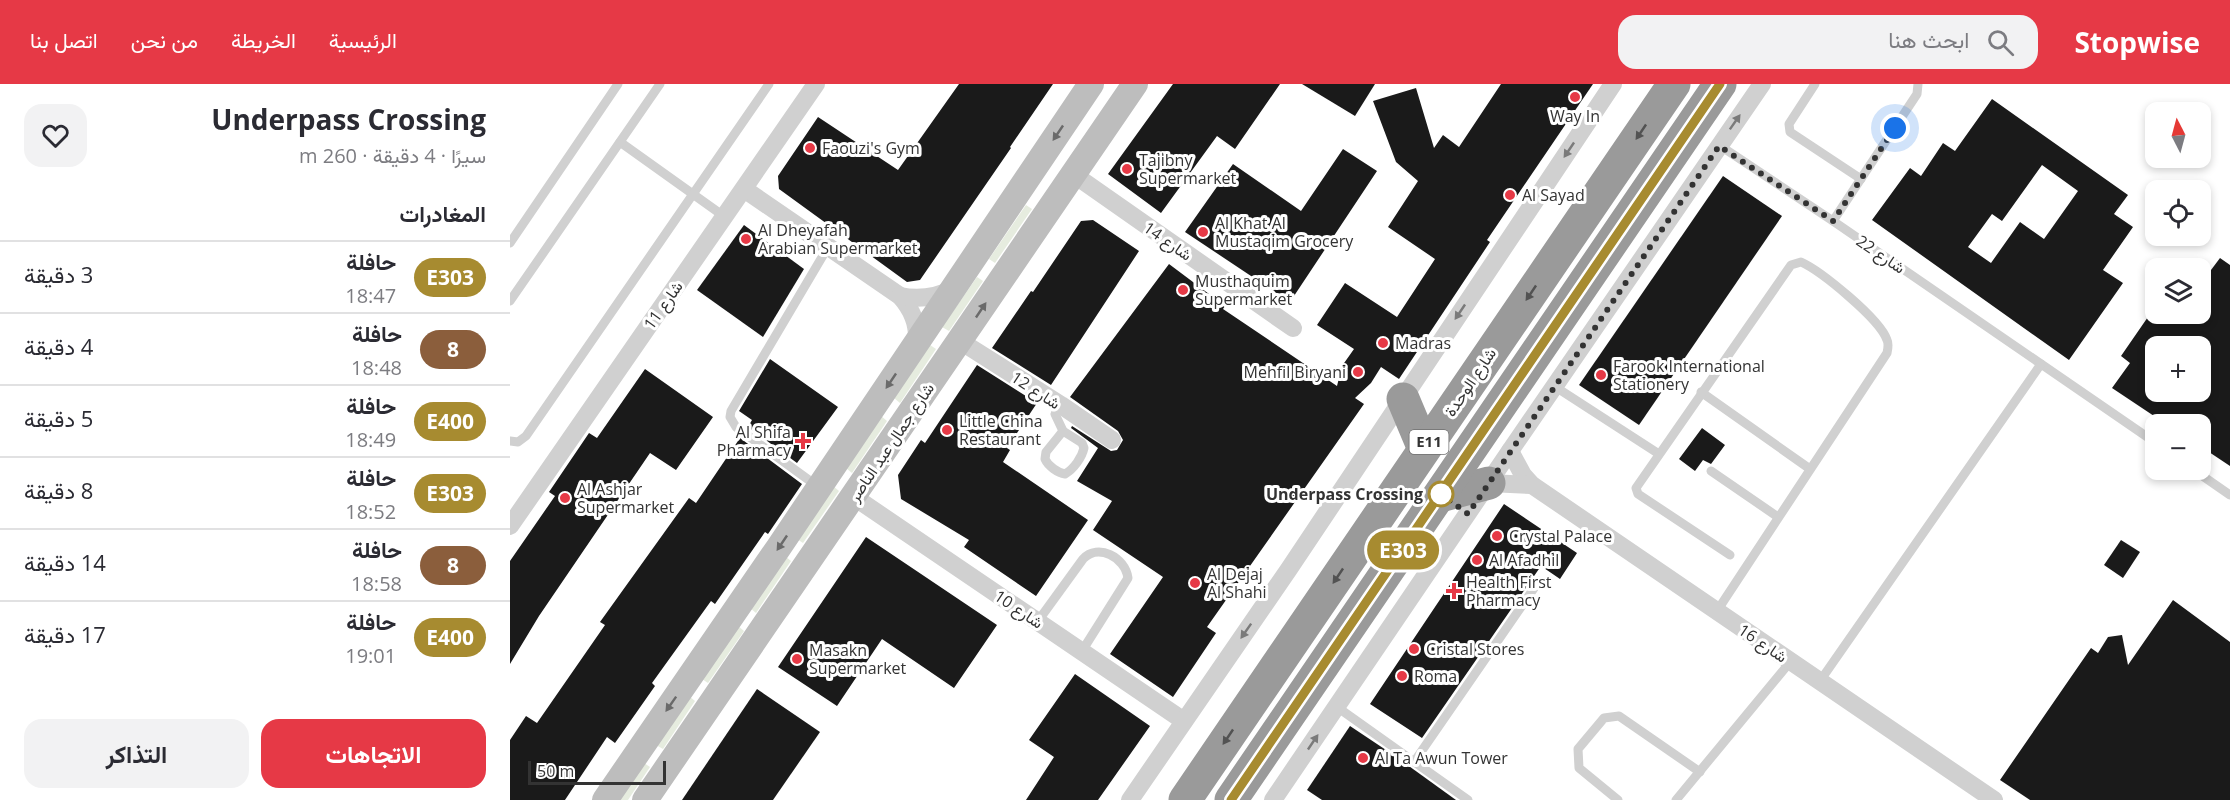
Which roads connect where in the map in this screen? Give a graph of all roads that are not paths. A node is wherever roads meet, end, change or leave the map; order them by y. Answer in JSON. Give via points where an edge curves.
{"nodes":[{"id":1,"x":618,"y":84,"type":"edge"},
{"id":2,"x":660,"y":84,"type":"edge"},
{"id":3,"x":769,"y":84,"type":"edge"},
{"id":4,"x":816,"y":84,"type":"edge"},
{"id":5,"x":1091,"y":84,"type":"edge"},
{"id":6,"x":1115,"y":84,"type":"edge"},
{"id":7,"x":1135,"y":84,"type":"edge"},
{"id":8,"x":1613,"y":84,"type":"edge"},
{"id":9,"x":1674,"y":84,"type":"edge"},
{"id":10,"x":1720,"y":84,"type":"edge"},
{"id":11,"x":1762,"y":84,"type":"edge"},
{"id":12,"x":1815,"y":84,"type":"edge"},
{"id":13,"x":1918,"y":84,"type":"edge"},
{"id":14,"x":620,"y":142,"type":"junction"},
{"id":15,"x":1095,"y":142,"type":"junction"},
{"id":16,"x":1719,"y":146,"type":"junction"},
{"id":17,"x":1073,"y":174,"type":"junction"},
{"id":18,"x":1861,"y":179,"type":"junction"},
{"id":19,"x":744,"y":189,"type":"junction"},
{"id":20,"x":693,"y":194,"type":"junction"},
{"id":21,"x":725,"y":217,"type":"junction"},
{"id":22,"x":1833,"y":221,"type":"junction"},
{"id":23,"x":510,"y":243,"type":"edge"},
{"id":24,"x":828,"y":247,"type":"junction"},
{"id":25,"x":954,"y":289,"type":"junction"},
{"id":26,"x":900,"y":296,"type":"junction"},
{"id":27,"x":510,"y":301,"type":"edge"},
{"id":28,"x":1293,"y":328,"type":"dead end"},
{"id":29,"x":960,"y":341,"type":"junction"},
{"id":30,"x":917,"y":342,"type":"junction"},
{"id":31,"x":2042,"y":364,"type":"junction"},
{"id":32,"x":1554,"y":386,"type":"junction"},
{"id":33,"x":1701,"y":392,"type":"junction"},
{"id":34,"x":1403,"y":399,"type":"junction"},
{"id":35,"x":1061,"y":405,"type":"junction"},
{"id":36,"x":1063,"y":431,"type":"junction"},
{"id":37,"x":2145,"y":435,"type":"edge"},
{"id":38,"x":510,"y":441,"type":"edge"},
{"id":39,"x":1112,"y":441,"type":"dead end"},
{"id":40,"x":1424,"y":449,"type":"junction"},
{"id":41,"x":1509,"y":451,"type":"junction"},
{"id":42,"x":1659,"y":454,"type":"junction"},
{"id":43,"x":1809,"y":469,"type":"junction"},
{"id":44,"x":1711,"y":471,"type":"dead end"},
{"id":45,"x":2208,"y":480,"type":"edge"},
{"id":46,"x":1489,"y":483,"type":"junction"},
{"id":47,"x":1532,"y":485,"type":"junction"},
{"id":48,"x":819,"y":487,"type":"junction"},
{"id":49,"x":2230,"y":495,"type":"edge"},
{"id":50,"x":1440,"y":496,"type":"junction"},
{"id":51,"x":854,"y":497,"type":"junction"},
{"id":52,"x":1778,"y":517,"type":"junction"},
{"id":53,"x":510,"y":526,"type":"edge"},
{"id":54,"x":1730,"y":555,"type":"dead end"},
{"id":55,"x":1539,"y":581,"type":"dead end"},
{"id":56,"x":1717,"y":611,"type":"junction"},
{"id":57,"x":1038,"y":621,"type":"junction"},
{"id":58,"x":1082,"y":651,"type":"junction"},
{"id":59,"x":1791,"y":662,"type":"junction"},
{"id":60,"x":1820,"y":681,"type":"junction"},
{"id":61,"x":1337,"y":707,"type":"junction"},
{"id":62,"x":1184,"y":721,"type":"junction"},
{"id":63,"x":1414,"y":762,"type":"junction"},
{"id":64,"x":1700,"y":772,"type":"junction"},
{"id":65,"x":1282,"y":797,"type":"edge"},
{"id":66,"x":605,"y":800,"type":"edge"},
{"id":67,"x":645,"y":800,"type":"edge"},
{"id":68,"x":1130,"y":800,"type":"edge"},
{"id":69,"x":1185,"y":800,"type":"edge"},
{"id":70,"x":1231,"y":800,"type":"edge"},
{"id":71,"x":1468,"y":800,"type":"edge"},
{"id":72,"x":1618,"y":800,"type":"edge"},
{"id":73,"x":1676,"y":800,"type":"edge"},
{"id":74,"x":1994,"y":800,"type":"edge"}],
"edges":[{"from":1,"to":23,"type":"lane"},
{"from":2,"to":14,"type":"lane"},
{"from":3,"to":20,"type":"lane"},
{"from":4,"to":19,"type":"street","name":"شارع 11"},
{"from":5,"to":25,"type":"street","name":"شارع جمال عبد الناصر","one_way":true},
{"from":6,"to":15,"type":"street","via":[[1094,123]]},
{"from":7,"to":15,"type":"street","name":"شارع جمال عبد الناصر"},
{"from":8,"to":34,"type":"street","one_way":true},
{"from":9,"to":40,"type":"highway","name":"شارع الوحدة","number":"E11","one_way":true},
{"from":10,"to":50,"type":"highway","number":"E11"},
{"from":16,"to":11,"type":"street","one_way":true},
{"from":12,"to":18,"type":"lane","via":[[1789,124],[1790,132]]},
{"from":13,"to":18,"type":"lane","via":[[1917,94]]},
{"from":14,"to":20,"type":"lane"},
{"from":14,"to":27,"type":"lane"},
{"from":15,"to":17,"type":"street","name":"شارع جمال عبد الناصر"},
{"from":16,"to":22,"type":"lane","name":"شارع 22"},
{"from":16,"to":32,"type":"street"},
{"from":17,"to":28,"type":"street","name":"شارع 14"},
{"from":29,"to":17,"type":"street","name":"شارع جمال عبد الناصر","one_way":true},
{"from":18,"to":22,"type":"lane"},
{"from":19,"to":21,"type":"street","name":"شارع 11"},
{"from":19,"to":24,"type":"street"},
{"from":20,"to":21,"type":"lane"},
{"from":20,"to":38,"type":"lane","via":[[526,436],[518,442]]},
{"from":21,"to":53,"type":"street","name":"شارع 11"},
{"from":22,"to":31,"type":"lane","name":"شارع 22"},
{"from":24,"to":26,"type":"street"},
{"from":24,"to":48,"type":"lane","via":[[730,417],[736,427]]},
{"from":25,"to":26,"type":"street","via":[[933,297]]},
{"from":25,"to":30,"type":"street","name":"شارع جمال عبد الناصر"},
{"from":26,"to":30,"type":"street","via":[[912,312]]},
{"from":29,"to":35,"type":"street","name":"شارع 12"},
{"from":29,"to":51,"type":"street","name":"شارع جمال عبد الناصر"},
{"from":30,"to":48,"type":"street","name":"شارع جمال عبد الناصر","one_way":true},
{"from":31,"to":37,"type":"lane","name":"شارع 22"},
{"from":31,"to":60,"type":"lane"},
{"from":32,"to":41,"type":"street"},
{"from":32,"to":42,"type":"lane"},
{"from":33,"to":42,"type":"lane"},
{"from":33,"to":43,"type":"lane"},
{"from":33,"to":43,"type":"lane","via":[[1791,265],[1797,261],[1805,263],[1861,309],[1884,334],[1888,346]]},
{"from":34,"to":40,"type":"highway"},
{"from":34,"to":62,"type":"street","one_way":true},
{"from":35,"to":36,"type":"lane","via":[[1055,414]]},
{"from":35,"to":39,"type":"street","name":"شارع 12"},
{"from":36,"to":36,"type":"lane","via":[[1045,459],[1065,474],[1071,471],[1084,448]]},
{"from":40,"to":69,"type":"highway","name":"شارع الوحدة","number":"E11","one_way":true},
{"from":41,"to":46,"type":"street"},
{"from":41,"to":47,"type":"street","name":"شارع 16"},
{"from":42,"to":54,"type":"lane","via":[[1637,486],[1637,492]]},
{"from":43,"to":52,"type":"lane"},
{"from":44,"to":52,"type":"lane"},
{"from":45,"to":49,"type":"lane"},
{"from":46,"to":47,"type":"street"},
{"from":46,"to":50,"type":"highway"},
{"from":46,"to":61,"type":"street"},
{"from":47,"to":56,"type":"street","name":"شارع 16"},
{"from":48,"to":66,"type":"street","name":"شارع جمال عبد الناصر","one_way":true},
{"from":50,"to":70,"type":"highway","number":"E11"},
{"from":51,"to":57,"type":"street","name":"شارع 10"},
{"from":51,"to":67,"type":"street","name":"شارع جمال عبد الناصر"},
{"from":52,"to":56,"type":"lane"},
{"from":55,"to":63,"type":"lane"},
{"from":56,"to":59,"type":"street","name":"شارع 16"},
{"from":57,"to":58,"type":"street","name":"شارع 10"},
{"from":57,"to":58,"type":"lane","via":[[1083,559],[1093,552],[1105,552],[1125,566],[1128,578]]},
{"from":58,"to":62,"type":"street","name":"شارع 10"},
{"from":59,"to":60,"type":"street","name":"شارع 16"},
{"from":59,"to":64,"type":"lane"},
{"from":60,"to":74,"type":"street","name":"شارع 16"},
{"from":61,"to":63,"type":"lane"},
{"from":65,"to":61,"type":"street","one_way":true},
{"from":62,"to":68,"type":"street"},
{"from":63,"to":71,"type":"lane"},
{"from":64,"to":72,"type":"lane","via":[[1619,716],[1604,718],[1578,749],[1579,768]]},
{"from":64,"to":73,"type":"lane"}]}
